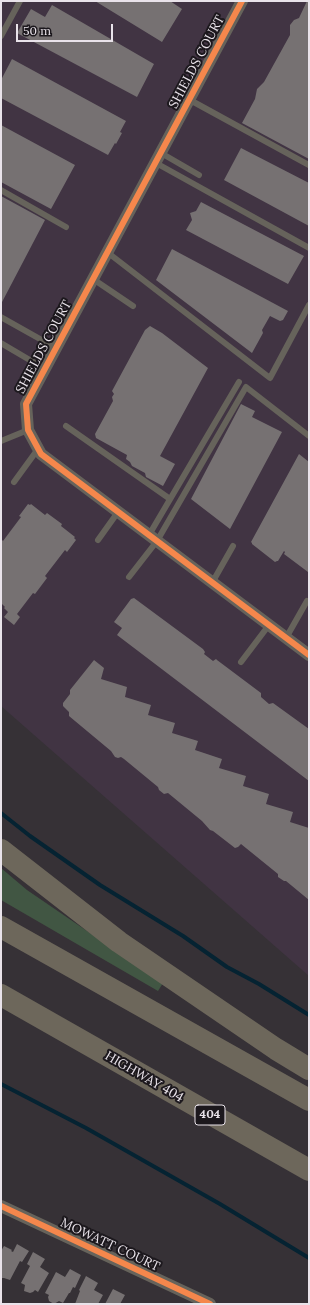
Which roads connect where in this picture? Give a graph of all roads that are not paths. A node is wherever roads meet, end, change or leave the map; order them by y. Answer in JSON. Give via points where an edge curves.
{"nodes":[{"id":1,"x":20,"y":1,"type":"edge"},
{"id":2,"x":242,"y":1,"type":"edge"},
{"id":3,"x":1,"y":36,"type":"edge"},
{"id":4,"x":190,"y":100,"type":"junction"},
{"id":5,"x":158,"y":158,"type":"junction"},
{"id":6,"x":309,"y":166,"type":"edge"},
{"id":7,"x":199,"y":175,"type":"dead end"},
{"id":8,"x":1,"y":190,"type":"edge"},
{"id":9,"x":66,"y":227,"type":"dead end"},
{"id":10,"x":309,"y":248,"type":"edge"},
{"id":11,"x":107,"y":252,"type":"junction"},
{"id":12,"x":93,"y":279,"type":"junction"},
{"id":13,"x":309,"y":305,"type":"edge"},
{"id":14,"x":133,"y":306,"type":"dead end"},
{"id":15,"x":1,"y":317,"type":"edge"},
{"id":16,"x":1,"y":343,"type":"edge"},
{"id":17,"x":56,"y":348,"type":"junction"},
{"id":18,"x":45,"y":369,"type":"junction"},
{"id":19,"x":239,"y":382,"type":"dead end"},
{"id":20,"x":66,"y":426,"type":"dead end"},
{"id":21,"x":28,"y":430,"type":"junction"},
{"id":22,"x":309,"y":436,"type":"edge"},
{"id":23,"x":1,"y":441,"type":"edge"},
{"id":24,"x":38,"y":449,"type":"junction"},
{"id":25,"x":14,"y":482,"type":"dead end"},
{"id":26,"x":170,"y":499,"type":"junction"},
{"id":27,"x":118,"y":512,"type":"junction"},
{"id":28,"x":153,"y":538,"type":"junction"},
{"id":29,"x":98,"y":540,"type":"dead end"},
{"id":30,"x":233,"y":546,"type":"dead end"},
{"id":31,"x":129,"y":576,"type":"dead end"},
{"id":32,"x":212,"y":583,"type":"junction"},
{"id":33,"x":306,"y":601,"type":"dead end"},
{"id":34,"x":269,"y":625,"type":"junction"},
{"id":35,"x":286,"y":638,"type":"junction"},
{"id":36,"x":309,"y":655,"type":"edge"},
{"id":37,"x":241,"y":662,"type":"dead end"},
{"id":38,"x":1,"y":850,"type":"edge"},
{"id":39,"x":1,"y":927,"type":"edge"},
{"id":40,"x":1,"y":995,"type":"edge"},
{"id":41,"x":309,"y":1069,"type":"edge"},
{"id":42,"x":309,"y":1100,"type":"edge"},
{"id":43,"x":309,"y":1170,"type":"edge"},
{"id":44,"x":1,"y":1206,"type":"edge"},
{"id":45,"x":210,"y":1304,"type":"edge"}],
"edges":[{"from":1,"to":3,"type":"lane"},
{"from":2,"to":4,"type":"street","name":"SHIELDS COURT"},
{"from":4,"to":5,"type":"street","name":"SHIELDS COURT"},
{"from":4,"to":6,"type":"lane"},
{"from":5,"to":7,"type":"lane"},
{"from":5,"to":10,"type":"lane"},
{"from":5,"to":11,"type":"street","name":"SHIELDS COURT"},
{"from":8,"to":9,"type":"lane"},
{"from":11,"to":12,"type":"street","name":"SHIELDS COURT"},
{"from":11,"to":13,"type":"lane","via":[[270,378]]},
{"from":12,"to":14,"type":"lane"},
{"from":12,"to":17,"type":"street","name":"SHIELDS COURT"},
{"from":15,"to":17,"type":"lane"},
{"from":16,"to":18,"type":"lane"},
{"from":17,"to":18,"type":"street","name":"SHIELDS COURT"},
{"from":18,"to":21,"type":"street","name":"SHIELDS COURT","via":[[26,404]]},
{"from":19,"to":26,"type":"lane"},
{"from":20,"to":26,"type":"lane"},
{"from":21,"to":23,"type":"lane"},
{"from":21,"to":24,"type":"street","name":"SHIELDS COURT"},
{"from":22,"to":28,"type":"lane","via":[[246,388]]},
{"from":24,"to":25,"type":"lane"},
{"from":24,"to":27,"type":"street","name":"SHIELDS COURT","via":[[41,454]]},
{"from":26,"to":28,"type":"lane"},
{"from":27,"to":28,"type":"street","name":"SHIELDS COURT"},
{"from":27,"to":29,"type":"lane"},
{"from":28,"to":31,"type":"lane"},
{"from":28,"to":32,"type":"street","name":"SHIELDS COURT"},
{"from":30,"to":32,"type":"lane"},
{"from":32,"to":34,"type":"street","name":"SHIELDS COURT"},
{"from":33,"to":35,"type":"lane"},
{"from":34,"to":35,"type":"street","name":"SHIELDS COURT"},
{"from":34,"to":37,"type":"lane"},
{"from":35,"to":36,"type":"street","name":"SHIELDS COURT"},
{"from":38,"to":41,"type":"highway","via":[[119,942]]},
{"from":39,"to":42,"type":"highway"},
{"from":40,"to":43,"type":"highway","name":"HIGHWAY 404","number":"404"},
{"from":44,"to":45,"type":"street","name":"MOWATT COURT"}]}
